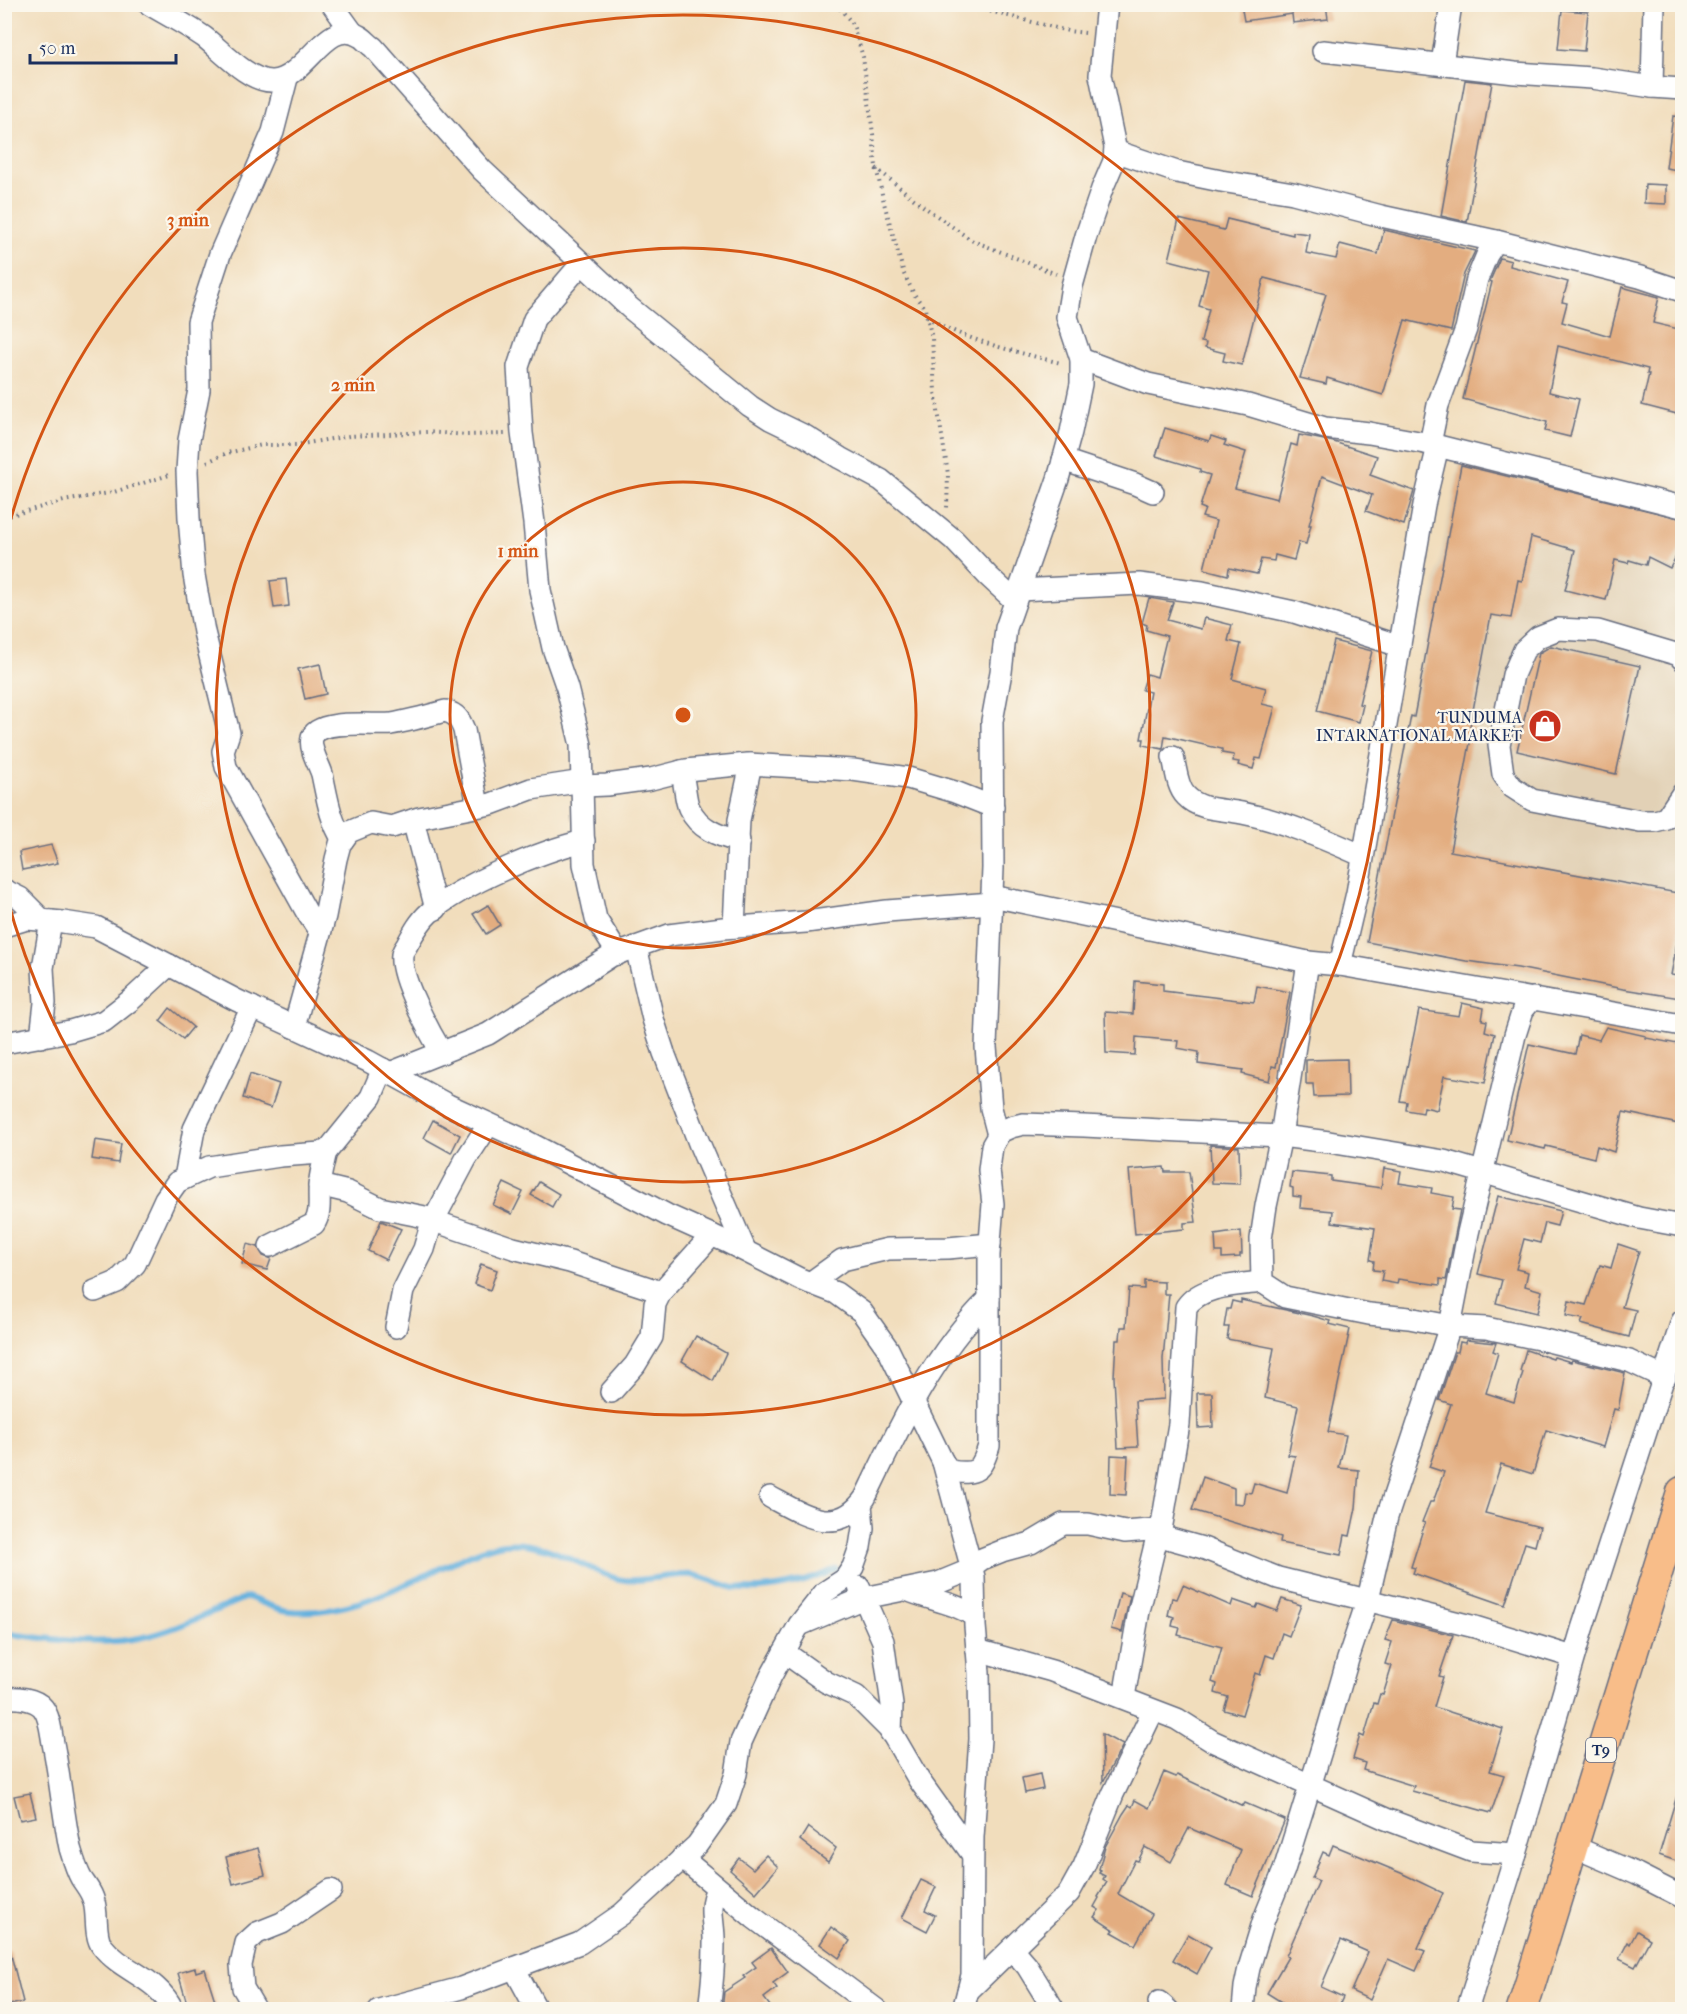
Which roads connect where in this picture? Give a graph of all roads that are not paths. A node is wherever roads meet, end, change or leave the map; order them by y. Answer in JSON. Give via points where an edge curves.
{"nodes":[{"id":1,"x":149,"y":4,"type":"edge"},
{"id":2,"x":332,"y":4,"type":"edge"},
{"id":3,"x":1107,"y":4,"type":"edge"},
{"id":4,"x":1451,"y":4,"type":"edge"},
{"id":5,"x":1654,"y":4,"type":"edge"},
{"id":6,"x":353,"y":33,"type":"junction"},
{"id":7,"x":1323,"y":51,"type":"dead end"},
{"id":8,"x":1442,"y":64,"type":"junction"},
{"id":9,"x":287,"y":78,"type":"junction"},
{"id":10,"x":1652,"y":87,"type":"junction"},
{"id":11,"x":1683,"y":89,"type":"edge"},
{"id":12,"x":1115,"y":151,"type":"junction"},
{"id":13,"x":1497,"y":241,"type":"junction"},
{"id":14,"x":582,"y":263,"type":"junction"},
{"id":15,"x":1683,"y":291,"type":"edge"},
{"id":16,"x":1081,"y":363,"type":"junction"},
{"id":17,"x":1434,"y":445,"type":"junction"},
{"id":18,"x":1063,"y":460,"type":"junction"},
{"id":19,"x":1153,"y":492,"type":"dead end"},
{"id":20,"x":1683,"y":507,"type":"edge"},
{"id":21,"x":1017,"y":595,"type":"junction"},
{"id":22,"x":1400,"y":646,"type":"junction"},
{"id":23,"x":1683,"y":659,"type":"edge"},
{"id":24,"x":1173,"y":757,"type":"dead end"},
{"id":25,"x":750,"y":764,"type":"junction"},
{"id":26,"x":681,"y":771,"type":"junction"},
{"id":27,"x":583,"y":783,"type":"junction"},
{"id":28,"x":1683,"y":794,"type":"edge"},
{"id":29,"x":478,"y":806,"type":"junction"},
{"id":30,"x":993,"y":807,"type":"junction"},
{"id":31,"x":413,"y":820,"type":"junction"},
{"id":32,"x":344,"y":840,"type":"junction"},
{"id":33,"x":584,"y":841,"type":"junction"},
{"id":34,"x":739,"y":842,"type":"junction"},
{"id":35,"x":1363,"y":856,"type":"junction"},
{"id":36,"x":4,"y":890,"type":"edge"},
{"id":37,"x":992,"y":900,"type":"junction"},
{"id":38,"x":436,"y":909,"type":"junction"},
{"id":39,"x":46,"y":921,"type":"junction"},
{"id":40,"x":4,"y":926,"type":"edge"},
{"id":41,"x":734,"y":927,"type":"junction"},
{"id":42,"x":321,"y":932,"type":"junction"},
{"id":43,"x":627,"y":951,"type":"junction"},
{"id":44,"x":1308,"y":962,"type":"junction"},
{"id":45,"x":169,"y":965,"type":"junction"},
{"id":46,"x":1340,"y":965,"type":"junction"},
{"id":47,"x":1533,"y":998,"type":"junction"},
{"id":48,"x":252,"y":1007,"type":"junction"},
{"id":49,"x":1683,"y":1025,"type":"edge"},
{"id":50,"x":294,"y":1027,"type":"junction"},
{"id":51,"x":41,"y":1037,"type":"junction"},
{"id":52,"x":4,"y":1044,"type":"edge"},
{"id":53,"x":442,"y":1053,"type":"junction"},
{"id":54,"x":386,"y":1071,"type":"junction"},
{"id":55,"x":489,"y":1124,"type":"junction"},
{"id":56,"x":998,"y":1135,"type":"junction"},
{"id":57,"x":1281,"y":1136,"type":"junction"},
{"id":58,"x":326,"y":1151,"type":"junction"},
{"id":59,"x":1484,"y":1172,"type":"junction"},
{"id":60,"x":185,"y":1178,"type":"junction"},
{"id":61,"x":319,"y":1185,"type":"junction"},
{"id":62,"x":434,"y":1220,"type":"junction"},
{"id":63,"x":1683,"y":1226,"type":"edge"},
{"id":64,"x":712,"y":1235,"type":"junction"},
{"id":65,"x":990,"y":1244,"type":"junction"},
{"id":66,"x":270,"y":1246,"type":"dead end"},
{"id":67,"x":744,"y":1251,"type":"junction"},
{"id":68,"x":1262,"y":1282,"type":"junction"},
{"id":69,"x":810,"y":1283,"type":"junction"},
{"id":70,"x":96,"y":1291,"type":"dead end"},
{"id":71,"x":661,"y":1292,"type":"junction"},
{"id":72,"x":989,"y":1299,"type":"junction"},
{"id":73,"x":1683,"y":1321,"type":"edge"},
{"id":74,"x":1450,"y":1326,"type":"junction"},
{"id":75,"x":396,"y":1327,"type":"dead end"},
{"id":76,"x":1672,"y":1374,"type":"edge"},
{"id":77,"x":610,"y":1392,"type":"dead end"},
{"id":78,"x":914,"y":1399,"type":"junction"},
{"id":79,"x":943,"y":1462,"type":"junction"},
{"id":80,"x":1682,"y":1493,"type":"edge"},
{"id":81,"x":770,"y":1497,"type":"dead end"},
{"id":82,"x":861,"y":1504,"type":"junction"},
{"id":83,"x":1161,"y":1533,"type":"junction"},
{"id":84,"x":971,"y":1568,"type":"junction"},
{"id":85,"x":851,"y":1569,"type":"junction"},
{"id":86,"x":907,"y":1590,"type":"junction"},
{"id":87,"x":864,"y":1598,"type":"junction"},
{"id":88,"x":1368,"y":1599,"type":"junction"},
{"id":89,"x":974,"y":1616,"type":"junction"},
{"id":90,"x":799,"y":1625,"type":"junction"},
{"id":91,"x":977,"y":1650,"type":"junction"},
{"id":92,"x":784,"y":1652,"type":"junction"},
{"id":93,"x":1573,"y":1657,"type":"junction"},
{"id":94,"x":1124,"y":1697,"type":"junction"},
{"id":95,"x":4,"y":1698,"type":"edge"},
{"id":96,"x":1153,"y":1711,"type":"junction"},
{"id":97,"x":891,"y":1733,"type":"junction"},
{"id":98,"x":1310,"y":1785,"type":"junction"},
{"id":99,"x":1572,"y":1846,"type":"junction"},
{"id":100,"x":972,"y":1854,"type":"junction"},
{"id":101,"x":1516,"y":1854,"type":"junction"},
{"id":102,"x":682,"y":1858,"type":"junction"},
{"id":103,"x":717,"y":1889,"type":"junction"},
{"id":104,"x":331,"y":1890,"type":"dead end"},
{"id":105,"x":1683,"y":1898,"type":"edge"},
{"id":106,"x":1012,"y":1949,"type":"junction"},
{"id":107,"x":514,"y":1968,"type":"junction"},
{"id":108,"x":965,"y":2000,"type":"edge"},
{"id":109,"x":435,"y":2003,"type":"edge"},
{"id":110,"x":173,"y":2010,"type":"edge"},
{"id":111,"x":256,"y":2010,"type":"edge"},
{"id":112,"x":379,"y":2010,"type":"edge"},
{"id":113,"x":537,"y":2010,"type":"edge"},
{"id":114,"x":709,"y":2010,"type":"edge"},
{"id":115,"x":877,"y":2010,"type":"edge"},
{"id":116,"x":1054,"y":2010,"type":"edge"},
{"id":117,"x":1243,"y":2010,"type":"edge"},
{"id":118,"x":1467,"y":2010,"type":"edge"},
{"id":119,"x":1521,"y":2010,"type":"edge"}],
"edges":[{"from":1,"to":9,"type":"street","via":[[204,37],[253,75],[269,82]]},
{"from":2,"to":6,"type":"street"},
{"from":3,"to":12,"type":"street","via":[[1100,75]]},
{"from":4,"to":8,"type":"street"},
{"from":5,"to":10,"type":"street"},
{"from":6,"to":9,"type":"street","via":[[333,34]]},
{"from":6,"to":14,"type":"street","via":[[373,48],[482,170]]},
{"from":7,"to":8,"type":"street"},
{"from":8,"to":10,"type":"street"},
{"from":9,"to":42,"type":"street","via":[[273,132],[219,254],[198,322],[199,390],[189,440],[189,518],[194,575],[229,733],[223,751],[226,767]]},
{"from":10,"to":11,"type":"street"},
{"from":12,"to":13,"type":"street","via":[[1177,172],[1293,193]]},
{"from":12,"to":16,"type":"street","via":[[1073,281],[1067,317]]},
{"from":13,"to":15,"type":"street"},
{"from":13,"to":17,"type":"street","via":[[1477,279],[1466,329],[1438,405]]},
{"from":14,"to":21,"type":"street","via":[[630,308],[750,406],[880,480],[949,536],[988,576]]},
{"from":14,"to":27,"type":"street","via":[[534,319],[518,367],[540,590],[581,745]]},
{"from":16,"to":17,"type":"street","via":[[1148,384],[1248,405],[1325,428]]},
{"from":16,"to":18,"type":"street","via":[[1081,384]]},
{"from":17,"to":20,"type":"street"},
{"from":17,"to":22,"type":"street"},
{"from":18,"to":19,"type":"street"},
{"from":18,"to":21,"type":"street"},
{"from":21,"to":22,"type":"street","via":[[1139,584],[1202,592],[1294,612]]},
{"from":21,"to":30,"type":"street","via":[[1006,628],[992,721]]},
{"from":22,"to":35,"type":"street"},
{"from":23,"to":28,"type":"street","via":[[1651,645],[1598,631],[1558,629],[1538,637],[1524,650],[1513,675],[1499,745],[1503,774],[1512,787],[1532,800],[1655,821],[1666,818]]},
{"from":24,"to":35,"type":"street","via":[[1184,795],[1194,803],[1288,826]]},
{"from":25,"to":26,"type":"street"},
{"from":25,"to":30,"type":"street","via":[[853,770],[908,778]]},
{"from":25,"to":34,"type":"street","via":[[739,820]]},
{"from":26,"to":27,"type":"street","via":[[608,785]]},
{"from":26,"to":34,"type":"street","via":[[688,807],[699,821],[712,834]]},
{"from":27,"to":29,"type":"street","via":[[531,789]]},
{"from":27,"to":33,"type":"street"},
{"from":29,"to":31,"type":"street"},
{"from":29,"to":32,"type":"street","via":[[464,730],[453,713],[445,711],[388,724],[352,723],[327,728],[312,737],[312,746],[336,829]]},
{"from":30,"to":37,"type":"street"},
{"from":31,"to":32,"type":"street","via":[[392,827],[371,823],[349,832]]},
{"from":31,"to":38,"type":"street"},
{"from":32,"to":42,"type":"street","via":[[336,858]]},
{"from":33,"to":38,"type":"street","via":[[510,867]]},
{"from":33,"to":43,"type":"street","via":[[584,864],[596,919]]},
{"from":34,"to":41,"type":"street"},
{"from":35,"to":46,"type":"street"},
{"from":36,"to":39,"type":"street","via":[[20,898]]},
{"from":37,"to":41,"type":"street","via":[[948,908]]},
{"from":37,"to":44,"type":"street"},
{"from":37,"to":56,"type":"street","via":[[986,1047],[991,1107]]},
{"from":38,"to":53,"type":"street","via":[[418,925],[402,955],[416,1005]]},
{"from":39,"to":40,"type":"street","via":[[27,919]]},
{"from":39,"to":45,"type":"street","via":[[96,927]]},
{"from":39,"to":51,"type":"street"},
{"from":41,"to":43,"type":"street","via":[[669,935]]},
{"from":42,"to":50,"type":"street"},
{"from":43,"to":53,"type":"street","via":[[488,1034]]},
{"from":43,"to":67,"type":"street"},
{"from":44,"to":46,"type":"street"},
{"from":44,"to":57,"type":"street"},
{"from":45,"to":48,"type":"street"},
{"from":45,"to":51,"type":"street","via":[[104,1021]]},
{"from":46,"to":47,"type":"street"},
{"from":47,"to":49,"type":"street"},
{"from":47,"to":59,"type":"street","via":[[1523,1010],[1515,1035]]},
{"from":48,"to":50,"type":"street"},
{"from":48,"to":60,"type":"street","via":[[194,1129]]},
{"from":50,"to":54,"type":"street"},
{"from":51,"to":52,"type":"street"},
{"from":53,"to":54,"type":"street"},
{"from":54,"to":55,"type":"street"},
{"from":54,"to":58,"type":"street","via":[[371,1097]]},
{"from":55,"to":62,"type":"street"},
{"from":55,"to":64,"type":"street"},
{"from":56,"to":57,"type":"street","via":[[1023,1124]]},
{"from":56,"to":65,"type":"street","via":[[992,1146],[989,1170],[993,1204]]},
{"from":57,"to":59,"type":"street","via":[[1443,1161]]},
{"from":57,"to":68,"type":"street","via":[[1261,1239]]},
{"from":58,"to":60,"type":"street","via":[[209,1167]]},
{"from":58,"to":61,"type":"street"},
{"from":59,"to":63,"type":"street","via":[[1639,1218]]},
{"from":59,"to":74,"type":"street"},
{"from":60,"to":70,"type":"street","via":[[177,1182],[165,1199],[135,1264],[117,1282]]},
{"from":61,"to":62,"type":"street","via":[[348,1192],[380,1208]]},
{"from":61,"to":66,"type":"street","via":[[319,1212],[314,1224]]},
{"from":62,"to":71,"type":"street"},
{"from":62,"to":75,"type":"street","via":[[403,1291]]},
{"from":64,"to":67,"type":"street"},
{"from":64,"to":71,"type":"street"},
{"from":65,"to":69,"type":"street","via":[[888,1249],[842,1260]]},
{"from":65,"to":72,"type":"street"},
{"from":67,"to":69,"type":"street"},
{"from":68,"to":74,"type":"street","via":[[1285,1297]]},
{"from":68,"to":83,"type":"street","via":[[1200,1294],[1186,1307],[1179,1424]]},
{"from":69,"to":78,"type":"street","via":[[836,1293],[862,1312],[888,1348]]},
{"from":71,"to":77,"type":"street","via":[[655,1304],[652,1337],[635,1365]]},
{"from":72,"to":78,"type":"street","via":[[948,1346]]},
{"from":72,"to":79,"type":"street","via":[[989,1446],[976,1471],[950,1471]]},
{"from":73,"to":76,"type":"street"},
{"from":74,"to":76,"type":"street","via":[[1486,1328],[1544,1340]]},
{"from":74,"to":88,"type":"street","via":[[1387,1517]]},
{"from":76,"to":93,"type":"street"},
{"from":78,"to":79,"type":"street"},
{"from":78,"to":82,"type":"street"},
{"from":79,"to":84,"type":"street"},
{"from":80,"to":99,"type":"highway","number":"T9"},
{"from":81,"to":82,"type":"street","via":[[820,1521],[842,1520]]},
{"from":82,"to":85,"type":"street","via":[[863,1528]]},
{"from":83,"to":84,"type":"street","via":[[1063,1524],[1031,1543],[982,1559]]},
{"from":83,"to":88,"type":"street","via":[[1278,1578]]},
{"from":83,"to":94,"type":"street","via":[[1139,1611]]},
{"from":84,"to":86,"type":"street","via":[[938,1583]]},
{"from":84,"to":89,"type":"street"},
{"from":85,"to":87,"type":"street"},
{"from":85,"to":90,"type":"street","via":[[845,1579],[825,1592]]},
{"from":86,"to":87,"type":"street"},
{"from":86,"to":89,"type":"street","via":[[955,1605]]},
{"from":87,"to":90,"type":"street"},
{"from":87,"to":97,"type":"street","via":[[883,1641],[892,1706]]},
{"from":88,"to":93,"type":"street"},
{"from":88,"to":98,"type":"street"},
{"from":89,"to":91,"type":"street"},
{"from":90,"to":92,"type":"street"},
{"from":91,"to":94,"type":"street"},
{"from":91,"to":100,"type":"street","via":[[980,1739]]},
{"from":92,"to":97,"type":"street","via":[[826,1682],[855,1696]]},
{"from":92,"to":102,"type":"street","via":[[741,1742],[726,1804],[697,1845]]},
{"from":93,"to":101,"type":"street"},
{"from":94,"to":96,"type":"street"},
{"from":95,"to":110,"type":"street","via":[[35,1702],[44,1709],[71,1848],[77,1870],[94,1899],[100,1942],[154,1984]]},
{"from":96,"to":98,"type":"street"},
{"from":96,"to":106,"type":"street","via":[[1084,1866],[1068,1893]]},
{"from":97,"to":100,"type":"street"},
{"from":98,"to":101,"type":"street","via":[[1472,1851]]},
{"from":98,"to":117,"type":"street","via":[[1249,1968]]},
{"from":99,"to":105,"type":"street"},
{"from":99,"to":119,"type":"highway","number":"T9"},
{"from":100,"to":108,"type":"street","via":[[972,1975]]},
{"from":101,"to":118,"type":"street"},
{"from":102,"to":103,"type":"street"},
{"from":102,"to":107,"type":"street","via":[[622,1914],[580,1943]]},
{"from":103,"to":114,"type":"street","via":[[712,1897],[714,1972]]},
{"from":103,"to":115,"type":"street"},
{"from":104,"to":111,"type":"street","via":[[246,1943],[241,1965],[243,1988]]},
{"from":106,"to":108,"type":"street"},
{"from":106,"to":116,"type":"street"},
{"from":107,"to":109,"type":"street","via":[[461,1988]]},
{"from":107,"to":113,"type":"street"},
{"from":109,"to":112,"type":"street"}]}
